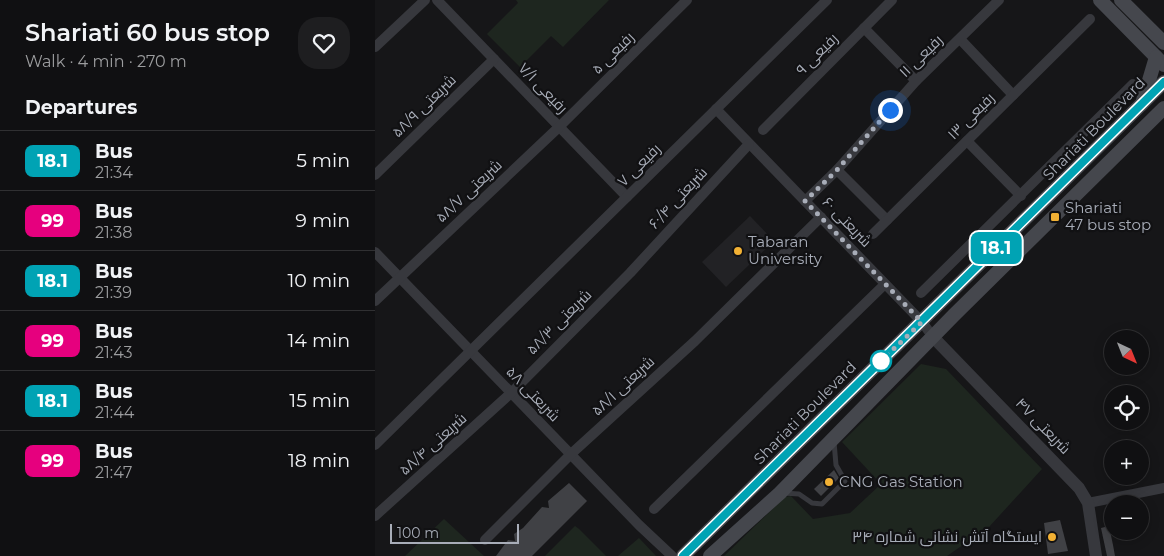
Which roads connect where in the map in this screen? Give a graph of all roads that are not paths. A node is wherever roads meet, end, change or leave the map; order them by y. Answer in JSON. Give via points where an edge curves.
{"nodes":[{"id":1,"x":425,"y":0,"type":"edge"},
{"id":2,"x":437,"y":0,"type":"edge"},
{"id":3,"x":687,"y":0,"type":"edge"},
{"id":4,"x":827,"y":0,"type":"edge"},
{"id":5,"x":892,"y":0,"type":"edge"},
{"id":6,"x":999,"y":0,"type":"edge"},
{"id":7,"x":1100,"y":0,"type":"edge"},
{"id":8,"x":1121,"y":0,"type":"edge"},
{"id":9,"x":1090,"y":19,"type":"dead end"},
{"id":10,"x":864,"y":28,"type":"junction"},
{"id":11,"x":960,"y":39,"type":"junction"},
{"id":12,"x":1164,"y":42,"type":"edge"},
{"id":13,"x":375,"y":47,"type":"edge"},
{"id":14,"x":494,"y":59,"type":"junction"},
{"id":15,"x":1160,"y":61,"type":"edge"},
{"id":16,"x":916,"y":81,"type":"junction"},
{"id":17,"x":1164,"y":82,"type":"edge"},
{"id":18,"x":1133,"y":84,"type":"dead end"},
{"id":19,"x":1013,"y":95,"type":"junction"},
{"id":20,"x":1142,"y":104,"type":"junction"},
{"id":21,"x":1164,"y":108,"type":"edge"},
{"id":22,"x":716,"y":109,"type":"junction"},
{"id":23,"x":559,"y":127,"type":"junction"},
{"id":24,"x":763,"y":130,"type":"dead end"},
{"id":25,"x":967,"y":141,"type":"junction"},
{"id":26,"x":749,"y":144,"type":"junction"},
{"id":27,"x":837,"y":170,"type":"junction"},
{"id":28,"x":375,"y":175,"type":"edge"},
{"id":29,"x":1021,"y":196,"type":"junction"},
{"id":30,"x":627,"y":197,"type":"junction"},
{"id":31,"x":805,"y":201,"type":"junction"},
{"id":32,"x":821,"y":217,"type":"junction"},
{"id":33,"x":887,"y":220,"type":"junction"},
{"id":34,"x":873,"y":234,"type":"dead end"},
{"id":35,"x":375,"y":252,"type":"edge"},
{"id":36,"x":629,"y":273,"type":"joint"},
{"id":37,"x":399,"y":277,"type":"junction"},
{"id":38,"x":885,"y":284,"type":"junction"},
{"id":39,"x":921,"y":294,"type":"dead end"},
{"id":40,"x":375,"y":301,"type":"edge"},
{"id":41,"x":922,"y":322,"type":"junction"},
{"id":42,"x":933,"y":337,"type":"junction"},
{"id":43,"x":471,"y":351,"type":"junction"},
{"id":44,"x":511,"y":393,"type":"junction"},
{"id":45,"x":834,"y":438,"type":"junction"},
{"id":46,"x":375,"y":445,"type":"edge"},
{"id":47,"x":571,"y":454,"type":"junction"},
{"id":48,"x":1164,"y":488,"type":"edge"},
{"id":49,"x":780,"y":493,"type":"junction"},
{"id":50,"x":1088,"y":503,"type":"junction"},
{"id":51,"x":654,"y":509,"type":"dead end"},
{"id":52,"x":375,"y":516,"type":"edge"},
{"id":53,"x":485,"y":540,"type":"dead end"},
{"id":54,"x":672,"y":556,"type":"edge"},
{"id":55,"x":683,"y":556,"type":"edge"},
{"id":56,"x":710,"y":556,"type":"edge"},
{"id":57,"x":1096,"y":556,"type":"edge"}],
"edges":[{"from":1,"to":13,"type":"street"},
{"from":2,"to":14,"type":"street","name":"رفیعی ۷/۱"},
{"from":3,"to":23,"type":"street","name":"رفیعی ۵"},
{"from":4,"to":22,"type":"street","name":"رفیعی ۷"},
{"from":5,"to":10,"type":"street","name":"رفیعی ۹"},
{"from":6,"to":11,"type":"street","name":"رفیعی ۱۱"},
{"from":7,"to":15,"type":"main road"},
{"from":8,"to":12,"type":"main road"},
{"from":9,"to":19,"type":"street","name":"رفیعی ۱۳"},
{"from":10,"to":16,"type":"street"},
{"from":10,"to":24,"type":"street","name":"رفیعی ۹"},
{"from":11,"to":16,"type":"street","name":"رفیعی ۱۱"},
{"from":11,"to":19,"type":"street"},
{"from":14,"to":23,"type":"street","name":"رفیعی ۷/۱"},
{"from":14,"to":28,"type":"street","name":"شریعتی ۵۸/۹"},
{"from":15,"to":20,"type":"main road"},
{"from":16,"to":27,"type":"street","name":"رفیعی ۱۱"},
{"from":17,"to":20,"type":"main road","name":"Shariati Boulevard"},
{"from":18,"to":29,"type":"street"},
{"from":19,"to":25,"type":"street","name":"رفیعی ۱۳"},
{"from":20,"to":41,"type":"main road","name":"Shariati Boulevard"},
{"from":21,"to":42,"type":"main road"},
{"from":22,"to":26,"type":"street","name":"شریعتی ۶۰"},
{"from":22,"to":30,"type":"street","name":"رفیعی ۷"},
{"from":23,"to":30,"type":"street","name":"رفیعی ۷/۱"},
{"from":23,"to":37,"type":"street","name":"شریعتی ۵۸/۷"},
{"from":25,"to":29,"type":"street"},
{"from":25,"to":33,"type":"street","name":"رفیعی ۱۳"},
{"from":26,"to":31,"type":"street","name":"شریعتی ۶۰"},
{"from":26,"to":36,"type":"street","name":"شریعتی ۶۰/۴"},
{"from":27,"to":31,"type":"street","name":"رفیعی ۱۱"},
{"from":27,"to":33,"type":"street"},
{"from":29,"to":39,"type":"street"},
{"from":30,"to":43,"type":"street","name":"رفیعی ۷"},
{"from":31,"to":32,"type":"street","name":"شریعتی ۶۰"},
{"from":32,"to":38,"type":"street","name":"شریعتی ۶۰"},
{"from":32,"to":47,"type":"street","name":"شریعتی ۵۸/۱","via":[[695,340]]},
{"from":33,"to":34,"type":"street","name":"رفیعی ۱۳"},
{"from":35,"to":37,"type":"street","name":"شریعتی ۵۸"},
{"from":36,"to":44,"type":"street","name":"شریعتی ۵۸/۳"},
{"from":37,"to":40,"type":"street","name":"شریعتی ۵۸/۷"},
{"from":37,"to":43,"type":"street","name":"شریعتی ۵۸"},
{"from":38,"to":41,"type":"street","name":"شریعتی ۶۰"},
{"from":38,"to":51,"type":"street"},
{"from":41,"to":42,"type":"street","name":"شریعتی ۶۰"},
{"from":41,"to":55,"type":"main road","name":"Shariati Boulevard"},
{"from":42,"to":45,"type":"main road"},
{"from":42,"to":50,"type":"street","name":"شریعتی ۴۷","via":[[1068,476]]},
{"from":43,"to":44,"type":"street","name":"شریعتی ۵۸"},
{"from":43,"to":46,"type":"street","name":"رفیعی ۷"},
{"from":44,"to":47,"type":"street","name":"شریعتی ۵۸"},
{"from":44,"to":52,"type":"street","name":"شریعتی ۵۸/۴"},
{"from":45,"to":49,"type":"main road"},
{"from":45,"to":49,"type":"lane","via":[[836,465],[845,481],[822,504],[812,503],[799,494]]},
{"from":47,"to":53,"type":"street","name":"شریعتی ۵۸/۱"},
{"from":47,"to":54,"type":"street","name":"شریعتی ۵۸"},
{"from":48,"to":50,"type":"street"},
{"from":49,"to":56,"type":"main road"},
{"from":50,"to":57,"type":"street","name":"شریعتی ۴۷"}]}
